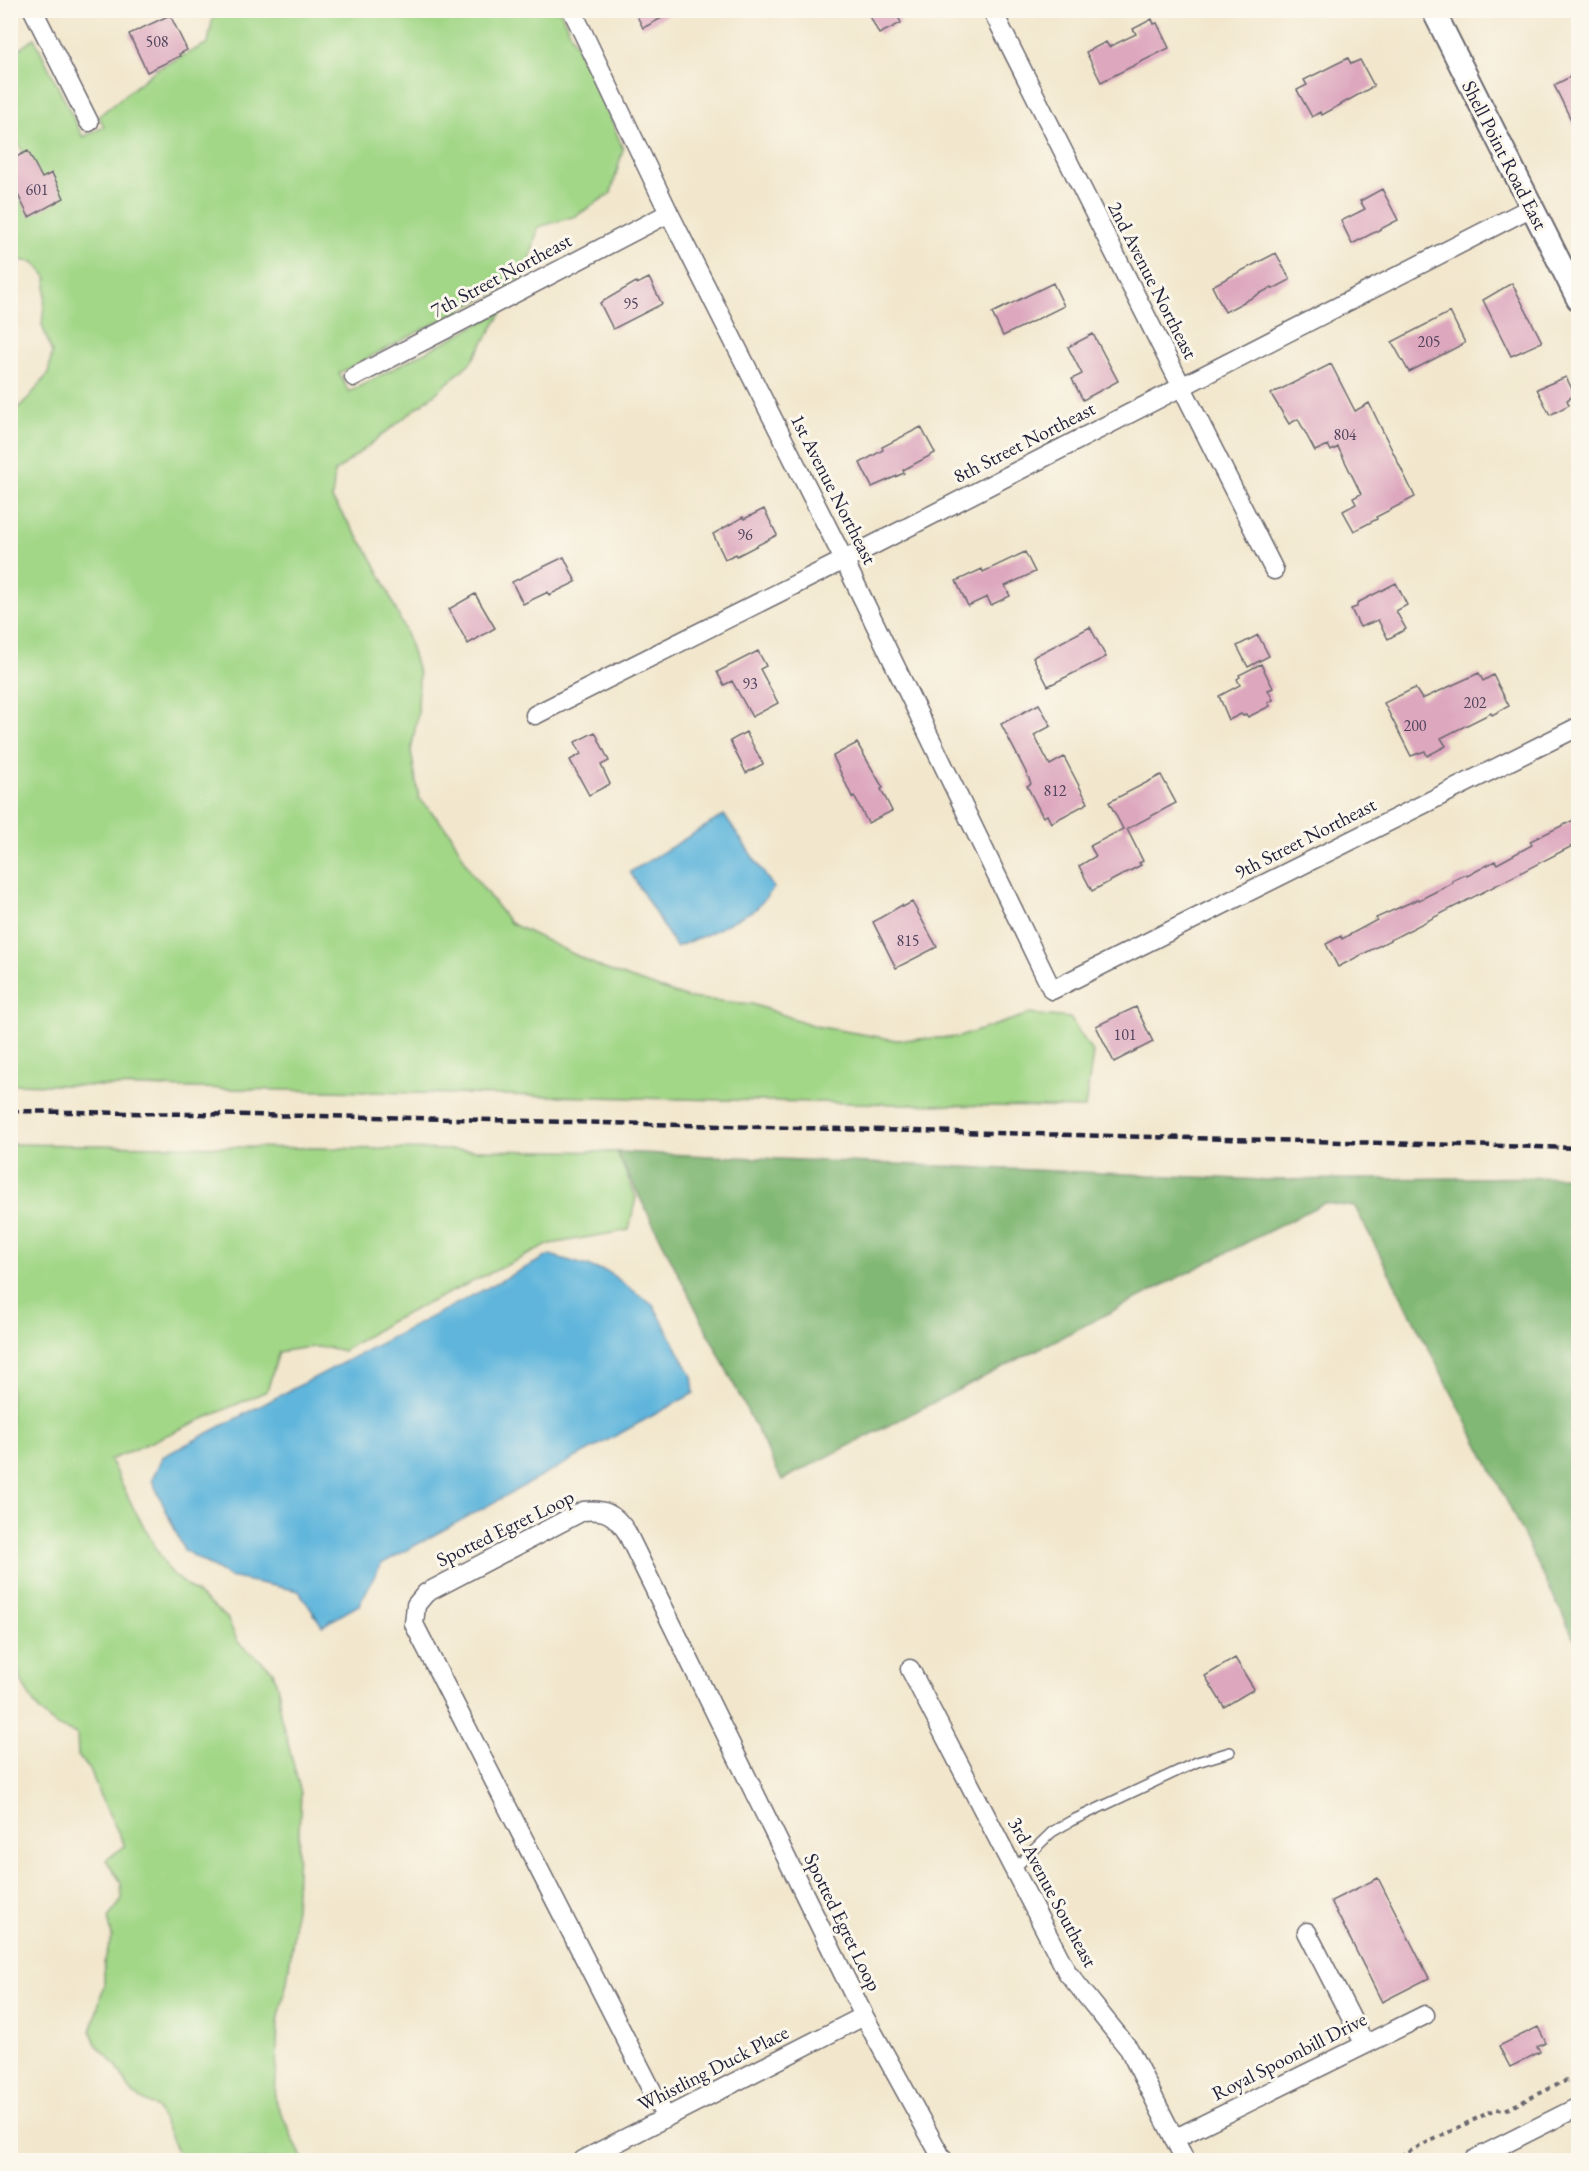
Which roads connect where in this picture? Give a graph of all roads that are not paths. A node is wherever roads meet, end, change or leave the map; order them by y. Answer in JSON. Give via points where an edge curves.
{"nodes":[{"id":1,"x":33,"y":10,"type":"edge"},
{"id":2,"x":572,"y":10,"type":"edge"},
{"id":3,"x":992,"y":10,"type":"edge"},
{"id":4,"x":1433,"y":10,"type":"edge"},
{"id":5,"x":89,"y":122,"type":"dead end"},
{"id":6,"x":1532,"y":207,"type":"junction"},
{"id":7,"x":669,"y":213,"type":"junction"},
{"id":8,"x":1578,"y":299,"type":"edge"},
{"id":9,"x":354,"y":377,"type":"dead end"},
{"id":10,"x":1181,"y":387,"type":"junction"},
{"id":11,"x":844,"y":560,"type":"junction"},
{"id":12,"x":1274,"y":570,"type":"dead end"},
{"id":13,"x":535,"y":715,"type":"dead end"},
{"id":14,"x":1578,"y":727,"type":"edge"},
{"id":15,"x":1052,"y":990,"type":"joint"},
{"id":16,"x":910,"y":1669,"type":"dead end"},
{"id":17,"x":1230,"y":1752,"type":"dead end"},
{"id":18,"x":1014,"y":1869,"type":"junction"},
{"id":19,"x":1307,"y":1932,"type":"dead end"},
{"id":20,"x":1425,"y":2015,"type":"dead end"},
{"id":21,"x":864,"y":2016,"type":"junction"},
{"id":22,"x":1364,"y":2043,"type":"junction"},
{"id":23,"x":1578,"y":2107,"type":"edge"},
{"id":24,"x":666,"y":2118,"type":"junction"},
{"id":25,"x":1174,"y":2139,"type":"junction"},
{"id":26,"x":583,"y":2160,"type":"edge"},
{"id":27,"x":943,"y":2160,"type":"edge"},
{"id":28,"x":1185,"y":2160,"type":"edge"},
{"id":29,"x":1473,"y":2160,"type":"edge"}],
"edges":[{"from":1,"to":5,"type":"street"},
{"from":2,"to":7,"type":"street","name":"1st Avenue Northeast"},
{"from":3,"to":10,"type":"street","name":"2nd Avenue Northeast"},
{"from":4,"to":6,"type":"street","name":"Shell Point Road East"},
{"from":6,"to":8,"type":"street","name":"Shell Point Road East"},
{"from":6,"to":10,"type":"street","name":"8th Street Northeast"},
{"from":7,"to":9,"type":"street","name":"7th Street Northeast"},
{"from":7,"to":11,"type":"street","name":"1st Avenue Northeast"},
{"from":10,"to":11,"type":"street","name":"8th Street Northeast"},
{"from":10,"to":12,"type":"street","name":"2nd Avenue Northeast"},
{"from":11,"to":13,"type":"street","name":"8th Street Northeast"},
{"from":11,"to":15,"type":"street","name":"1st Avenue Northeast"},
{"from":14,"to":15,"type":"street","name":"9th Street Northeast"},
{"from":16,"to":18,"type":"street","name":"3rd Avenue Southeast"},
{"from":17,"to":18,"type":"lane","via":[[1197,1762],[1071,1821],[1052,1832]]},
{"from":18,"to":25,"type":"street","name":"3rd Avenue Southeast","via":[[1067,1972],[1128,2049]]},
{"from":19,"to":22,"type":"street"},
{"from":20,"to":22,"type":"street","name":"Royal Spoonbill Drive"},
{"from":21,"to":24,"type":"street","name":"Whistling Duck Place"},
{"from":21,"to":24,"type":"street","name":"Spotted Egret Loop","via":[[626,1531],[617,1517],[597,1510],[583,1511],[426,1593],[416,1605],[414,1624]]},
{"from":21,"to":27,"type":"street","name":"Spotted Egret Loop"},
{"from":22,"to":25,"type":"street","name":"Royal Spoonbill Drive"},
{"from":23,"to":29,"type":"street"},
{"from":24,"to":26,"type":"street","name":"Whistling Duck Place"},
{"from":25,"to":28,"type":"street","name":"3rd Avenue Southeast"}]}
